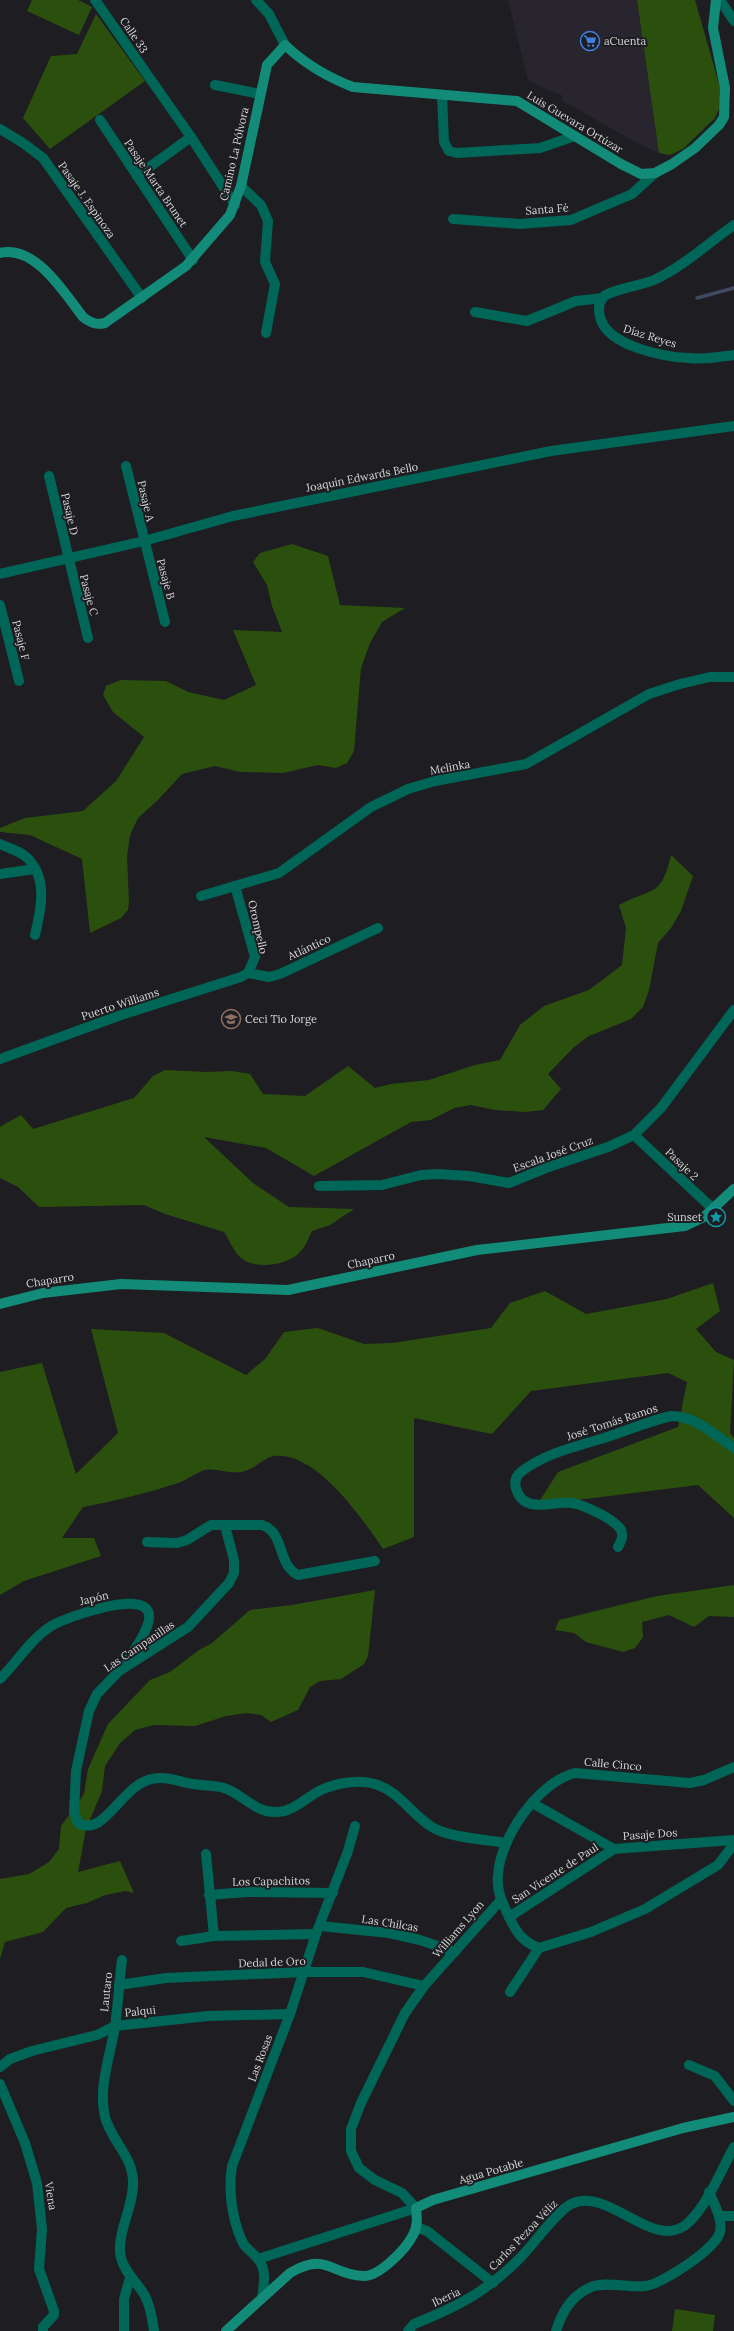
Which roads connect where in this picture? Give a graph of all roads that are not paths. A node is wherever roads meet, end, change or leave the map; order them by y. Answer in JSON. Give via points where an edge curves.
{"nodes":[{"id":1,"x":95,"y":0,"type":"edge"},
{"id":2,"x":256,"y":0,"type":"edge"},
{"id":3,"x":716,"y":0,"type":"edge"},
{"id":4,"x":720,"y":0,"type":"edge"},
{"id":5,"x":734,"y":21,"type":"edge"},
{"id":6,"x":285,"y":45,"type":"junction"},
{"id":7,"x":215,"y":85,"type":"dead end"},
{"id":8,"x":260,"y":94,"type":"junction"},
{"id":9,"x":442,"y":95,"type":"junction"},
{"id":10,"x":100,"y":120,"type":"dead end"},
{"id":11,"x":0,"y":129,"type":"edge"},
{"id":12,"x":575,"y":136,"type":"junction"},
{"id":13,"x":192,"y":137,"type":"junction"},
{"id":14,"x":655,"y":174,"type":"junction"},
{"id":15,"x":137,"y":176,"type":"junction"},
{"id":16,"x":241,"y":186,"type":"junction"},
{"id":17,"x":235,"y":205,"type":"junction"},
{"id":18,"x":453,"y":219,"type":"dead end"},
{"id":19,"x":734,"y":225,"type":"edge"},
{"id":20,"x":0,"y":253,"type":"edge"},
{"id":21,"x":193,"y":260,"type":"junction"},
{"id":22,"x":142,"y":298,"type":"junction"},
{"id":23,"x":603,"y":298,"type":"junction"},
{"id":24,"x":475,"y":312,"type":"dead end"},
{"id":25,"x":266,"y":333,"type":"dead end"},
{"id":26,"x":734,"y":355,"type":"edge"},
{"id":27,"x":734,"y":426,"type":"edge"},
{"id":28,"x":126,"y":466,"type":"dead end"},
{"id":29,"x":49,"y":476,"type":"dead end"},
{"id":30,"x":144,"y":541,"type":"junction"},
{"id":31,"x":67,"y":558,"type":"junction"},
{"id":32,"x":0,"y":574,"type":"edge"},
{"id":33,"x":0,"y":605,"type":"edge"},
{"id":34,"x":165,"y":622,"type":"dead end"},
{"id":35,"x":88,"y":638,"type":"dead end"},
{"id":36,"x":734,"y":677,"type":"edge"},
{"id":37,"x":19,"y":681,"type":"dead end"},
{"id":38,"x":0,"y":844,"type":"edge"},
{"id":39,"x":35,"y":869,"type":"junction"},
{"id":40,"x":0,"y":874,"type":"edge"},
{"id":41,"x":235,"y":886,"type":"junction"},
{"id":42,"x":201,"y":896,"type":"dead end"},
{"id":43,"x":378,"y":928,"type":"dead end"},
{"id":44,"x":35,"y":935,"type":"dead end"},
{"id":45,"x":248,"y":973,"type":"junction"},
{"id":46,"x":734,"y":1010,"type":"edge"},
{"id":47,"x":0,"y":1059,"type":"edge"},
{"id":48,"x":634,"y":1135,"type":"junction"},
{"id":49,"x":319,"y":1186,"type":"dead end"},
{"id":50,"x":734,"y":1189,"type":"edge"},
{"id":51,"x":713,"y":1210,"type":"junction"},
{"id":52,"x":0,"y":1304,"type":"edge"},
{"id":53,"x":734,"y":1448,"type":"edge"},
{"id":54,"x":225,"y":1526,"type":"junction"},
{"id":55,"x":147,"y":1542,"type":"dead end"},
{"id":56,"x":618,"y":1547,"type":"dead end"},
{"id":57,"x":375,"y":1561,"type":"dead end"},
{"id":58,"x":119,"y":1671,"type":"junction"},
{"id":59,"x":0,"y":1679,"type":"edge"},
{"id":60,"x":734,"y":1767,"type":"edge"},
{"id":61,"x":532,"y":1803,"type":"junction"},
{"id":62,"x":355,"y":1826,"type":"dead end"},
{"id":63,"x":734,"y":1840,"type":"edge"},
{"id":64,"x":506,"y":1843,"type":"junction"},
{"id":65,"x":734,"y":1844,"type":"edge"},
{"id":66,"x":614,"y":1849,"type":"junction"},
{"id":67,"x":206,"y":1854,"type":"dead end"},
{"id":68,"x":332,"y":1893,"type":"junction"},
{"id":69,"x":209,"y":1895,"type":"junction"},
{"id":70,"x":500,"y":1901,"type":"junction"},
{"id":71,"x":509,"y":1917,"type":"junction"},
{"id":72,"x":318,"y":1930,"type":"junction"},
{"id":73,"x":214,"y":1936,"type":"junction"},
{"id":74,"x":181,"y":1941,"type":"dead end"},
{"id":75,"x":539,"y":1948,"type":"junction"},
{"id":76,"x":455,"y":1952,"type":"junction"},
{"id":77,"x":122,"y":1960,"type":"dead end"},
{"id":78,"x":303,"y":1972,"type":"junction"},
{"id":79,"x":119,"y":1986,"type":"junction"},
{"id":80,"x":424,"y":1986,"type":"junction"},
{"id":81,"x":510,"y":1992,"type":"dead end"},
{"id":82,"x":290,"y":2014,"type":"junction"},
{"id":83,"x":115,"y":2026,"type":"junction"},
{"id":84,"x":689,"y":2065,"type":"dead end"},
{"id":85,"x":0,"y":2067,"type":"edge"},
{"id":86,"x":0,"y":2084,"type":"edge"},
{"id":87,"x":734,"y":2101,"type":"edge"},
{"id":88,"x":734,"y":2117,"type":"edge"},
{"id":89,"x":734,"y":2147,"type":"edge"},
{"id":90,"x":709,"y":2192,"type":"junction"},
{"id":91,"x":416,"y":2208,"type":"junction"},
{"id":92,"x":719,"y":2216,"type":"junction"},
{"id":93,"x":734,"y":2216,"type":"edge"},
{"id":94,"x":416,"y":2227,"type":"junction"},
{"id":95,"x":258,"y":2259,"type":"junction"},
{"id":96,"x":130,"y":2278,"type":"junction"},
{"id":97,"x":493,"y":2283,"type":"junction"},
{"id":98,"x":262,"y":2297,"type":"junction"},
{"id":99,"x":42,"y":2331,"type":"edge"},
{"id":100,"x":124,"y":2331,"type":"edge"},
{"id":101,"x":154,"y":2331,"type":"edge"},
{"id":102,"x":226,"y":2331,"type":"edge"},
{"id":103,"x":408,"y":2331,"type":"edge"},
{"id":104,"x":556,"y":2331,"type":"edge"}],
"edges":[{"from":1,"to":13,"type":"street","name":"Calle 33"},
{"from":2,"to":6,"type":"street","via":[[270,14]]},
{"from":3,"to":14,"type":"street","via":[[713,28],[726,88],[724,117],[695,148]]},
{"from":4,"to":5,"type":"street"},
{"from":6,"to":8,"type":"street","name":"Camino La Pólvora","via":[[267,65]]},
{"from":6,"to":9,"type":"street","name":"Luis Guevara Ortúzar","via":[[315,69],[333,80],[353,87]]},
{"from":7,"to":8,"type":"street"},
{"from":8,"to":16,"type":"street","name":"Camino La Pólvora"},
{"from":9,"to":12,"type":"street","name":"Luis Guevara Ortúzar","via":[[505,98],[516,101]]},
{"from":9,"to":12,"type":"street","via":[[444,142],[449,151],[457,153],[540,148]]},
{"from":10,"to":15,"type":"street","name":"Pasaje Marta Brunet"},
{"from":11,"to":22,"type":"street","name":"Pasaje J. Espinoza","via":[[24,142],[43,158]]},
{"from":12,"to":14,"type":"street","name":"Luis Guevara Ortúzar","via":[[641,174]]},
{"from":13,"to":15,"type":"street"},
{"from":13,"to":17,"type":"street","name":"Calle 33"},
{"from":14,"to":18,"type":"street","name":"Santa Fé","via":[[632,194],[571,220],[520,224]]},
{"from":15,"to":21,"type":"street","name":"Pasaje Marta Brunet"},
{"from":16,"to":17,"type":"street","name":"Camino La Pólvora"},
{"from":16,"to":25,"type":"street","via":[[261,205],[268,221],[265,262],[266,270],[275,284]]},
{"from":17,"to":21,"type":"street","name":"Camino La Pólvora","via":[[230,215]]},
{"from":19,"to":23,"type":"street","via":[[662,276],[640,286],[609,292]]},
{"from":20,"to":22,"type":"street","name":"Camino La Pólvora","via":[[22,255],[38,263],[90,322],[105,323]]},
{"from":21,"to":22,"type":"street","name":"Camino La Pólvora"},
{"from":23,"to":24,"type":"street","via":[[576,301],[527,321]]},
{"from":23,"to":26,"type":"street","name":"Díaz Reyes","via":[[599,309],[601,321],[611,336],[620,342],[689,359]]},
{"from":27,"to":30,"type":"street","name":"Joaquín Edwards Bello","via":[[551,451],[233,516]]},
{"from":28,"to":30,"type":"street","name":"Pasaje A"},
{"from":29,"to":31,"type":"street","name":"Pasaje D"},
{"from":30,"to":31,"type":"street","name":"Joaquín Edwards Bello"},
{"from":30,"to":34,"type":"street","name":"Pasaje B"},
{"from":31,"to":32,"type":"street","name":"Joaquín Edwards Bello"},
{"from":31,"to":35,"type":"street","name":"Pasaje C"},
{"from":33,"to":37,"type":"street","name":"Pasaje F"},
{"from":36,"to":41,"type":"street","name":"Melinka","via":[[710,677],[649,694],[526,764],[435,781],[382,800],[279,874]]},
{"from":38,"to":39,"type":"street","via":[[21,853]]},
{"from":39,"to":40,"type":"street"},
{"from":39,"to":44,"type":"street","via":[[43,904]]},
{"from":41,"to":42,"type":"street","name":"Melinka"},
{"from":41,"to":45,"type":"street","name":"Orompello","via":[[255,957]]},
{"from":43,"to":45,"type":"street","name":"Atlántico","via":[[280,974],[260,976]]},
{"from":45,"to":47,"type":"street","name":"Puerto Williams"},
{"from":46,"to":48,"type":"street","name":"Escala José Cruz","via":[[661,1108]]},
{"from":48,"to":49,"type":"street","name":"Escala José Cruz","via":[[509,1183],[438,1174],[421,1175],[382,1185]]},
{"from":48,"to":51,"type":"street","name":"Pasaje 2"},
{"from":50,"to":51,"type":"street","name":"Chaparro"},
{"from":51,"to":52,"type":"street","name":"Chaparro","via":[[696,1223],[685,1226],[477,1250],[288,1290],[121,1284],[43,1292]]},
{"from":53,"to":56,"type":"street","name":"José Tomás Ramos","via":[[697,1422],[684,1416],[671,1416],[561,1452],[536,1462],[517,1475],[517,1493],[529,1504],[545,1506],[571,1503],[614,1523],[621,1530],[622,1538]]},
{"from":54,"to":55,"type":"street","via":[[211,1525],[187,1540],[177,1543]]},
{"from":54,"to":57,"type":"street","via":[[270,1527],[275,1534],[285,1564],[290,1571],[298,1575]]},
{"from":54,"to":58,"type":"street","name":"Las Campanillas","via":[[234,1560],[234,1573],[229,1583],[188,1627]]},
{"from":58,"to":59,"type":"street","name":"Japón","via":[[140,1643],[149,1621],[146,1608],[138,1604],[94,1609],[53,1625],[36,1638]]},
{"from":58,"to":64,"type":"street","name":"Las Campanillas","via":[[97,1694],[89,1711],[76,1771],[74,1800],[75,1819],[84,1826],[92,1826],[104,1819],[132,1788],[152,1778],[177,1779],[224,1788],[251,1805],[276,1812],[297,1806],[330,1786],[357,1783],[374,1784],[400,1797],[424,1821],[440,1832]]},
{"from":60,"to":61,"type":"street","name":"Calle Cinco","via":[[690,1783],[575,1773],[564,1776]]},
{"from":61,"to":64,"type":"street","name":"Calle Cinco"},
{"from":61,"to":66,"type":"street","name":"Pasaje Dos"},
{"from":62,"to":68,"type":"street","name":"Las Rosas"},
{"from":63,"to":66,"type":"street","name":"Pasaje Dos"},
{"from":64,"to":70,"type":"street","name":"Calle Cinco","via":[[497,1876]]},
{"from":65,"to":75,"type":"street","via":[[718,1865],[645,1909],[591,1932]]},
{"from":66,"to":71,"type":"street","name":"San Vicente de Paul"},
{"from":67,"to":69,"type":"street"},
{"from":68,"to":69,"type":"street","name":"Los Capachitos","via":[[247,1892]]},
{"from":68,"to":72,"type":"street","name":"Las Rosas"},
{"from":69,"to":73,"type":"street"},
{"from":70,"to":71,"type":"street","name":"Williams Lyon"},
{"from":70,"to":76,"type":"street","name":"Williams Lyon"},
{"from":71,"to":75,"type":"street","name":"Williams Lyon","via":[[521,1938]]},
{"from":72,"to":73,"type":"street","name":"Las Chilcas"},
{"from":72,"to":76,"type":"street","name":"Las Chilcas","via":[[389,1933]]},
{"from":72,"to":78,"type":"street","name":"Las Rosas"},
{"from":73,"to":74,"type":"street","name":"Las Chilcas"},
{"from":75,"to":81,"type":"street"},
{"from":76,"to":80,"type":"street","name":"Williams Lyon"},
{"from":77,"to":79,"type":"street","name":"Lautaro"},
{"from":78,"to":79,"type":"street","name":"Dedal de Oro","via":[[166,1978]]},
{"from":78,"to":80,"type":"street","name":"Dedal de Oro","via":[[364,1972]]},
{"from":78,"to":82,"type":"street","name":"Las Rosas"},
{"from":79,"to":83,"type":"street","name":"Lautaro"},
{"from":80,"to":91,"type":"street","name":"Williams Lyon","via":[[397,2028],[361,2103],[351,2129],[350,2141],[351,2151],[360,2168],[375,2180],[402,2193]]},
{"from":82,"to":83,"type":"street","name":"Palqui","via":[[208,2016]]},
{"from":82,"to":95,"type":"street","name":"Las Rosas","via":[[241,2140],[230,2180],[231,2199],[242,2242]]},
{"from":83,"to":85,"type":"street","name":"Palqui","via":[[97,2035],[18,2056]]},
{"from":83,"to":96,"type":"street","name":"Lautaro","via":[[103,2090],[103,2104],[105,2118],[132,2168],[132,2194],[119,2247]]},
{"from":84,"to":87,"type":"street","via":[[715,2076]]},
{"from":86,"to":99,"type":"street","name":"Viena","via":[[25,2143],[37,2182],[42,2229],[39,2269],[54,2315]]},
{"from":88,"to":91,"type":"street","name":"Agua Potable","via":[[683,2128],[433,2200]]},
{"from":89,"to":90,"type":"street","name":"Carlos Pezoa Véliz"},
{"from":90,"to":92,"type":"street"},
{"from":90,"to":97,"type":"street","name":"Carlos Pezoa Véliz","via":[[689,2223],[671,2231],[654,2228],[604,2204],[590,2201],[572,2204]]},
{"from":91,"to":94,"type":"street"},
{"from":91,"to":95,"type":"street","name":"Agua Potable"},
{"from":92,"to":93,"type":"street"},
{"from":92,"to":104,"type":"street","via":[[720,2234],[700,2255],[653,2285],[591,2287],[568,2305]]},
{"from":94,"to":97,"type":"street","name":"Carlos Pezoa Véliz","via":[[427,2231]]},
{"from":94,"to":98,"type":"street","via":[[409,2242],[376,2273],[361,2276],[323,2264],[300,2266]]},
{"from":95,"to":98,"type":"street","name":"Las Rosas","via":[[264,2275]]},
{"from":96,"to":100,"type":"street","via":[[124,2299]]},
{"from":96,"to":101,"type":"street","via":[[150,2307]]},
{"from":97,"to":103,"type":"street","name":"Iberia","via":[[460,2305],[414,2324]]},
{"from":98,"to":102,"type":"street"}]}
